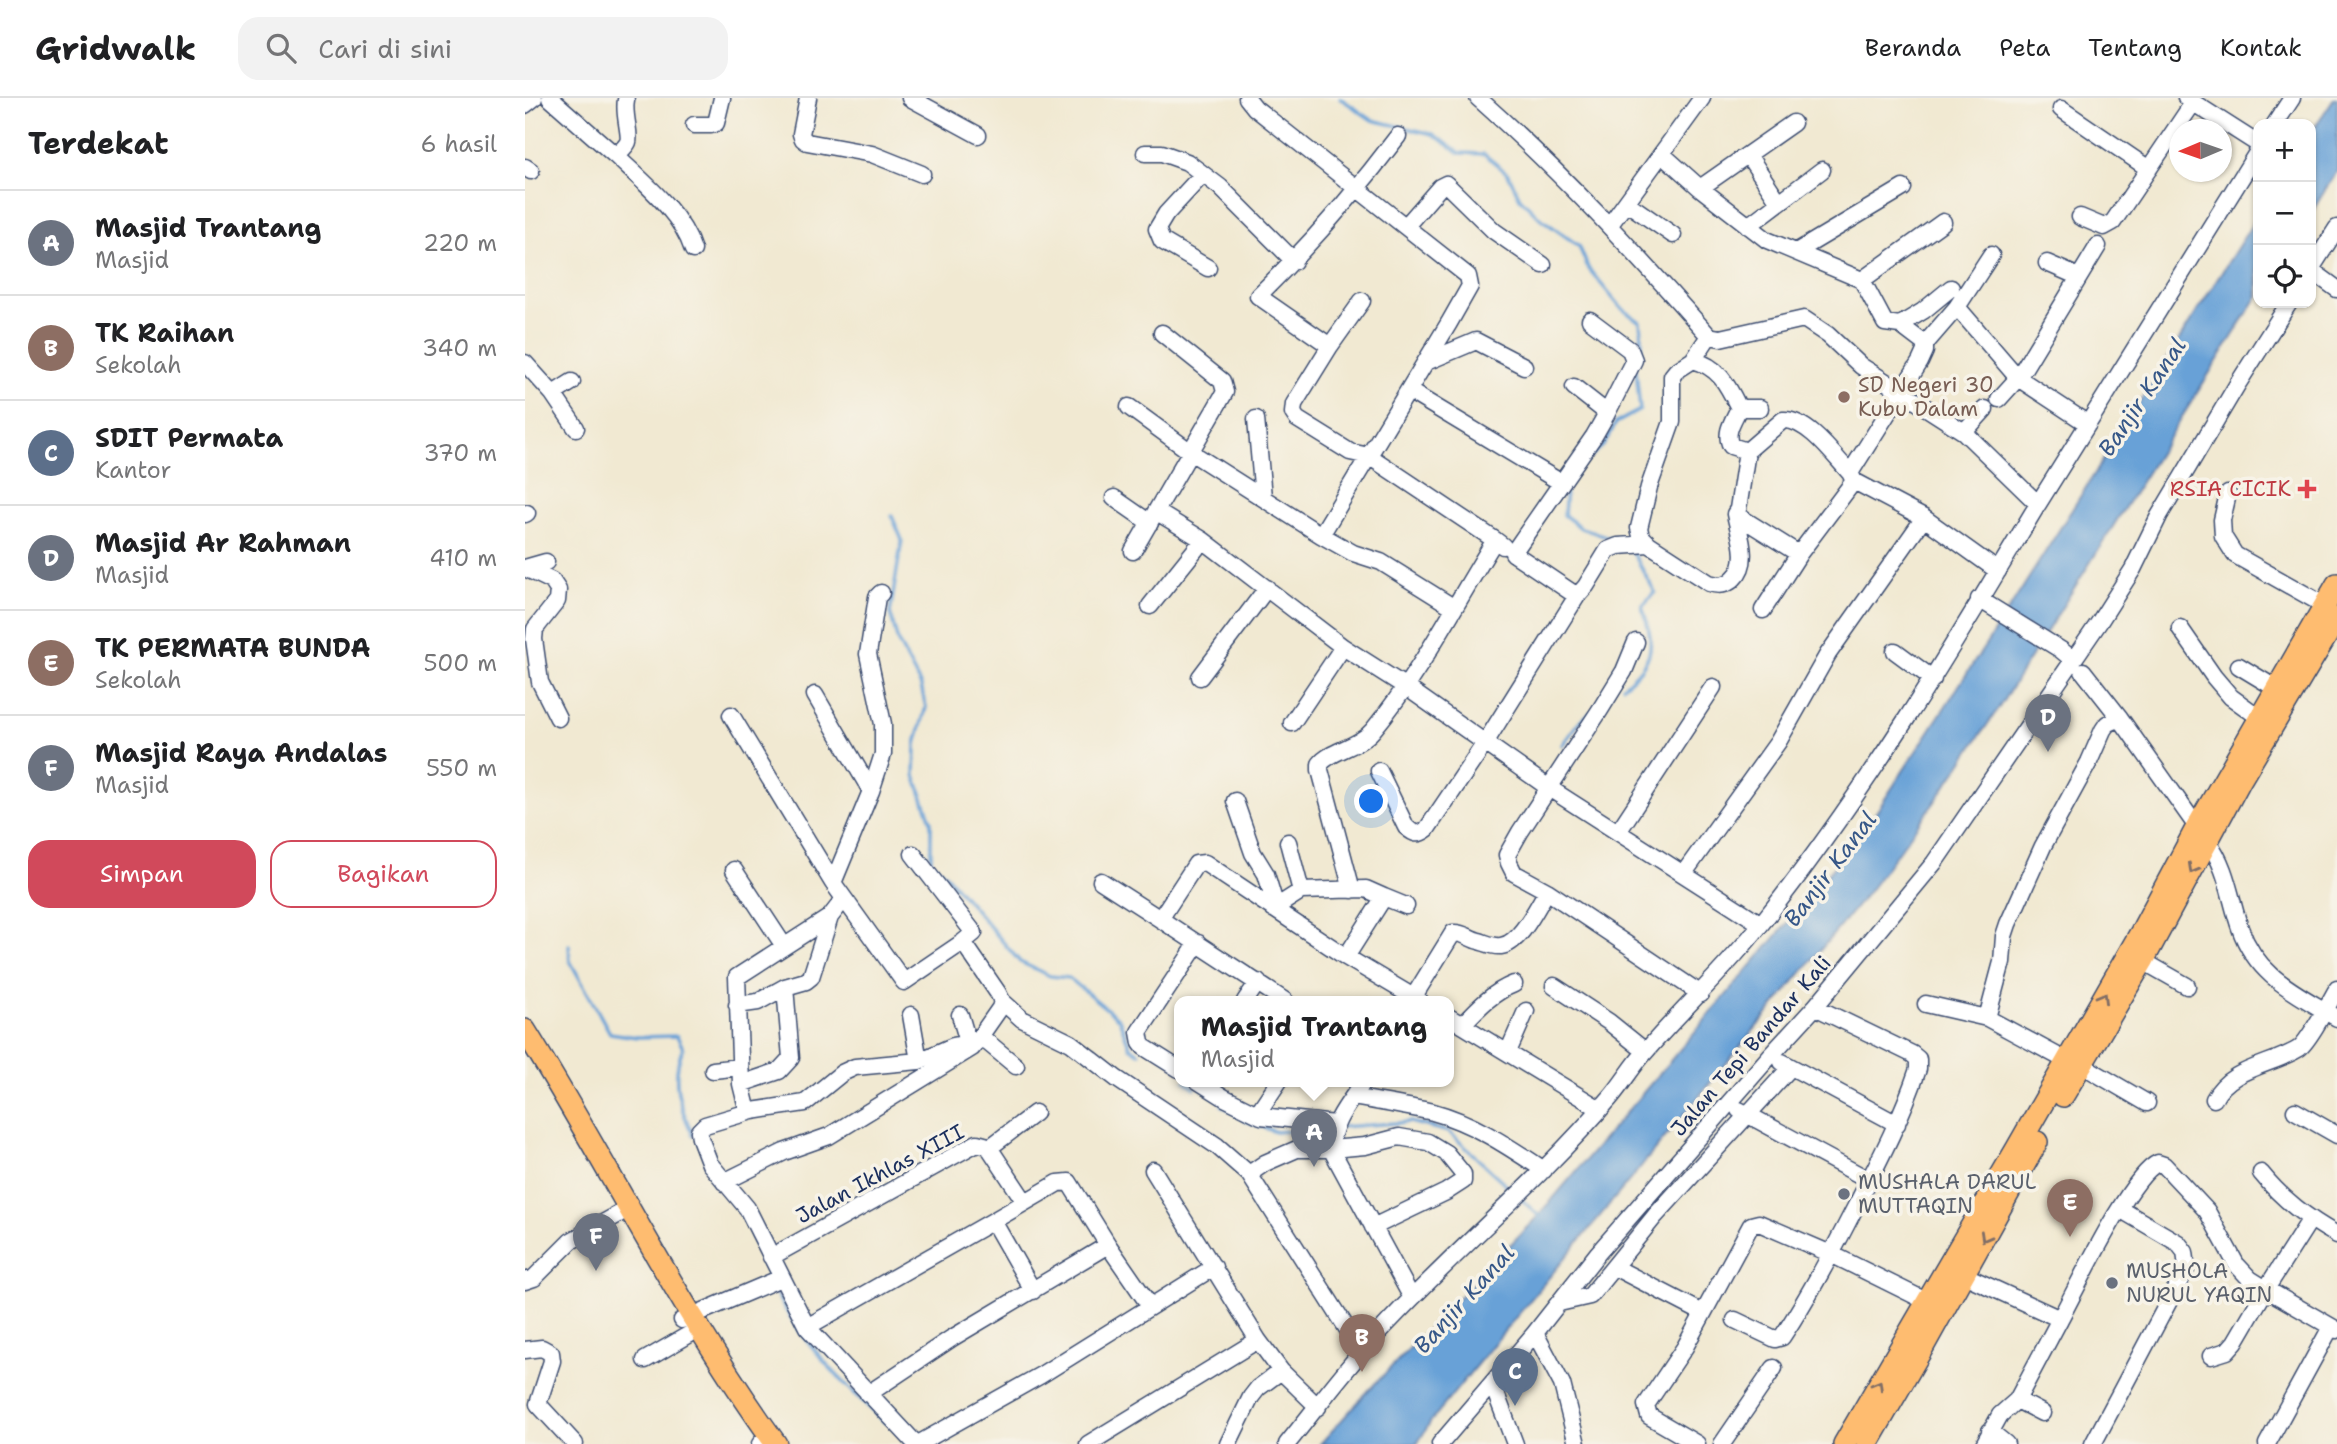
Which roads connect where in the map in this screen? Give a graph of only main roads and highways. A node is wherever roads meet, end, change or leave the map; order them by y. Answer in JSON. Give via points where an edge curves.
{"nodes":[{"id":1,"x":2337,"y":584,"type":"edge"},
{"id":2,"x":2331,"y":612,"type":"edge"},
{"id":3,"x":2318,"y":635,"type":"junction"},
{"id":4,"x":2202,"y":834,"type":"junction"},
{"id":5,"x":2148,"y":936,"type":"junction"},
{"id":6,"x":525,"y":1030,"type":"edge"},
{"id":7,"x":525,"y":1054,"type":"edge"},
{"id":8,"x":2074,"y":1063,"type":"junction"},
{"id":9,"x":564,"y":1109,"type":"junction"},
{"id":10,"x":2023,"y":1152,"type":"junction"},
{"id":11,"x":688,"y":1323,"type":"junction"},
{"id":12,"x":1859,"y":1439,"type":"edge"},
{"id":13,"x":761,"y":1444,"type":"edge"},
{"id":14,"x":776,"y":1444,"type":"edge"}],
"edges":[{"from":1,"to":2,"type":"main road"},
{"from":2,"to":3,"type":"main road"},
{"from":3,"to":4,"type":"main road","via":[[2241,779]]},
{"from":3,"to":4,"type":"main road","via":[[2260,718]]},
{"from":4,"to":5,"type":"main road"},
{"from":8,"to":5,"type":"main road","one_way":true},
{"from":5,"to":8,"type":"main road","via":[[2143,961]]},
{"from":6,"to":9,"type":"main road"},
{"from":7,"to":9,"type":"main road"},
{"from":8,"to":10,"type":"main road"},
{"from":9,"to":11,"type":"main road"},
{"from":9,"to":11,"type":"main road","via":[[619,1214]]},
{"from":12,"to":10,"type":"main road","one_way":true,"via":[[1926,1301]]},
{"from":10,"to":12,"type":"main road","one_way":true,"via":[[1964,1276]]},
{"from":11,"to":13,"type":"main road","via":[[718,1381]]},
{"from":11,"to":14,"type":"main road"}]}
